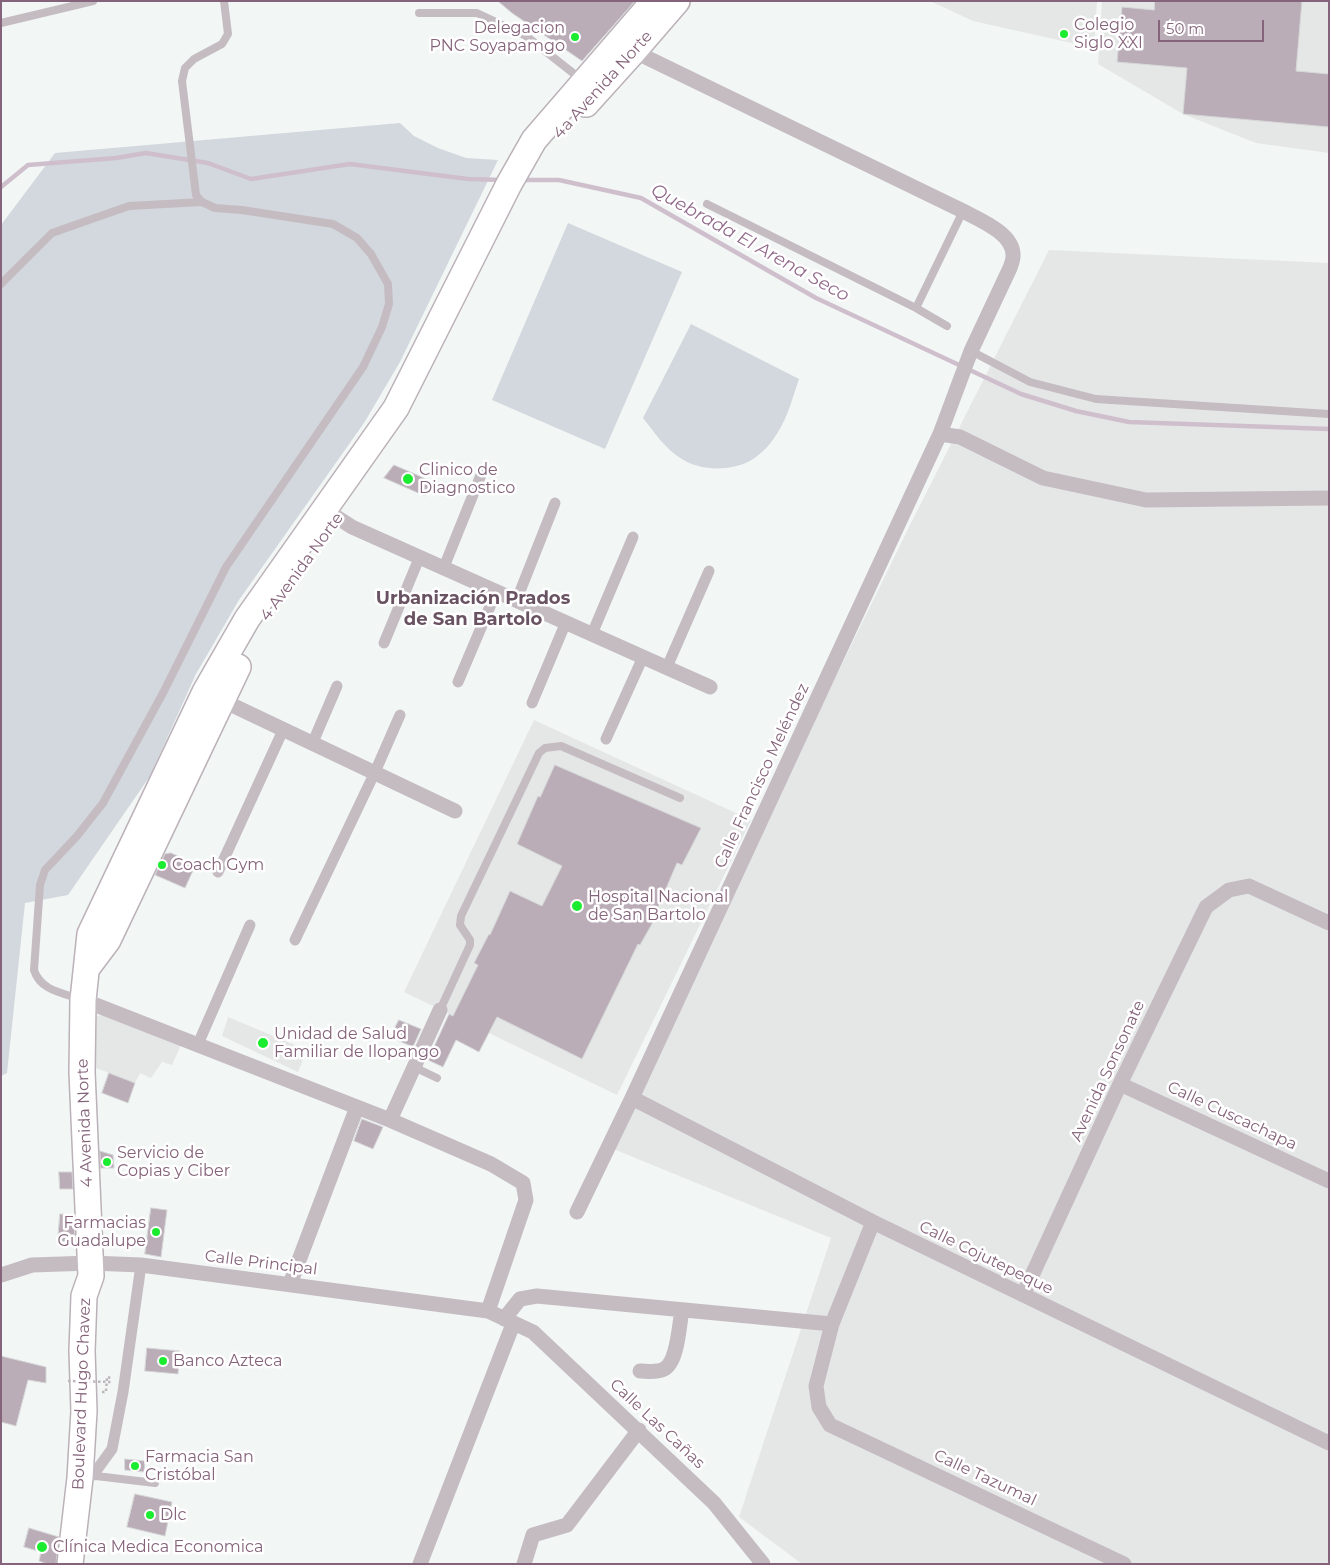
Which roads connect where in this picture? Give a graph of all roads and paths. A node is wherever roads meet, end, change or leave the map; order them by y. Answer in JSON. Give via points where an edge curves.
{"nodes":[{"id":1,"x":93,"y":1,"type":"edge"},
{"id":2,"x":224,"y":1,"type":"edge"},
{"id":3,"x":654,"y":1,"type":"edge"},
{"id":4,"x":677,"y":1,"type":"edge"},
{"id":5,"x":419,"y":13,"type":"dead end"},
{"id":6,"x":1,"y":24,"type":"edge"},
{"id":7,"x":625,"y":47,"type":"junction"},
{"id":8,"x":590,"y":86,"type":"junction"},
{"id":9,"x":520,"y":179,"type":"joint"},
{"id":10,"x":202,"y":202,"type":"junction"},
{"id":11,"x":707,"y":204,"type":"dead end"},
{"id":12,"x":963,"y":210,"type":"junction"},
{"id":13,"x":1,"y":284,"type":"edge"},
{"id":14,"x":916,"y":308,"type":"junction"},
{"id":15,"x":947,"y":326,"type":"dead end"},
{"id":16,"x":969,"y":355,"type":"junction"},
{"id":17,"x":1329,"y":414,"type":"edge"},
{"id":18,"x":940,"y":434,"type":"junction"},
{"id":19,"x":483,"y":470,"type":"dead end"},
{"id":20,"x":1329,"y":498,"type":"edge"},
{"id":21,"x":556,"y":503,"type":"dead end"},
{"id":22,"x":331,"y":514,"type":"junction"},
{"id":23,"x":633,"y":537,"type":"dead end"},
{"id":24,"x":420,"y":556,"type":"junction"},
{"id":25,"x":444,"y":567,"type":"junction"},
{"id":26,"x":709,"y":571,"type":"dead end"},
{"id":27,"x":496,"y":590,"type":"junction"},
{"id":28,"x":517,"y":600,"type":"junction"},
{"id":29,"x":566,"y":622,"type":"junction"},
{"id":30,"x":592,"y":634,"type":"junction"},
{"id":31,"x":384,"y":642,"type":"dead end"},
{"id":32,"x":643,"y":657,"type":"junction"},
{"id":33,"x":667,"y":667,"type":"junction"},
{"id":34,"x":458,"y":682,"type":"dead end"},
{"id":35,"x":337,"y":686,"type":"dead end"},
{"id":36,"x":710,"y":686,"type":"dead end"},
{"id":37,"x":214,"y":696,"type":"junction"},
{"id":38,"x":532,"y":703,"type":"dead end"},
{"id":39,"x":400,"y":715,"type":"dead end"},
{"id":40,"x":284,"y":728,"type":"junction"},
{"id":41,"x":606,"y":739,"type":"dead end"},
{"id":42,"x":313,"y":742,"type":"junction"},
{"id":43,"x":375,"y":772,"type":"junction"},
{"id":44,"x":680,"y":798,"type":"dead end"},
{"id":45,"x":455,"y":811,"type":"dead end"},
{"id":46,"x":218,"y":872,"type":"dead end"},
{"id":47,"x":1329,"y":923,"type":"edge"},
{"id":48,"x":250,"y":925,"type":"dead end"},
{"id":49,"x":294,"y":940,"type":"dead end"},
{"id":50,"x":83,"y":1000,"type":"junction"},
{"id":51,"x":440,"y":1010,"type":"joint"},
{"id":52,"x":198,"y":1044,"type":"junction"},
{"id":53,"x":414,"y":1067,"type":"junction"},
{"id":54,"x":437,"y":1078,"type":"dead end"},
{"id":55,"x":1120,"y":1084,"type":"junction"},
{"id":56,"x":632,"y":1098,"type":"junction"},
{"id":57,"x":357,"y":1107,"type":"junction"},
{"id":58,"x":390,"y":1120,"type":"junction"},
{"id":59,"x":1329,"y":1181,"type":"edge"},
{"id":60,"x":576,"y":1212,"type":"dead end"},
{"id":61,"x":873,"y":1222,"type":"junction"},
{"id":62,"x":141,"y":1265,"type":"junction"},
{"id":63,"x":91,"y":1270,"type":"junction"},
{"id":64,"x":1,"y":1275,"type":"edge"},
{"id":65,"x":290,"y":1284,"type":"junction"},
{"id":66,"x":1023,"y":1295,"type":"junction"},
{"id":67,"x":682,"y":1310,"type":"junction"},
{"id":68,"x":488,"y":1311,"type":"junction"},
{"id":69,"x":509,"y":1321,"type":"junction"},
{"id":70,"x":832,"y":1324,"type":"junction"},
{"id":71,"x":640,"y":1371,"type":"dead end"},
{"id":72,"x":68,"y":1381,"type":"dead end"},
{"id":73,"x":106,"y":1392,"type":"dead end"},
{"id":74,"x":639,"y":1430,"type":"junction"},
{"id":75,"x":1329,"y":1443,"type":"edge"},
{"id":76,"x":91,"y":1475,"type":"junction"},
{"id":77,"x":155,"y":1483,"type":"dead end"},
{"id":78,"x":70,"y":1564,"type":"edge"},
{"id":79,"x":84,"y":1564,"type":"edge"},
{"id":80,"x":420,"y":1564,"type":"edge"},
{"id":81,"x":524,"y":1564,"type":"edge"},
{"id":82,"x":763,"y":1564,"type":"edge"},
{"id":83,"x":1124,"y":1564,"type":"edge"}],
"edges":[{"from":1,"to":6,"type":"lane"},
{"from":2,"to":10,"type":"lane","via":[[228,34],[222,44],[194,59],[185,68],[182,82],[196,195]]},
{"from":3,"to":7,"type":"main road","name":"4a Avenida Norte"},
{"from":4,"to":7,"type":"main road","name":"4a Avenida Norte"},
{"from":5,"to":8,"type":"lane","via":[[477,13],[526,36]]},
{"from":7,"to":8,"type":"main road","name":"4a Avenida Norte"},
{"from":7,"to":12,"type":"street"},
{"from":8,"to":9,"type":"main road","name":"4a Avenida Norte","via":[[548,146]]},
{"from":9,"to":22,"type":"main road","name":"4 Avenida Norte","via":[[409,417]]},
{"from":10,"to":13,"type":"lane","via":[[129,206],[52,233]]},
{"from":10,"to":50,"type":"lane","via":[[215,208],[333,224],[357,238],[371,254],[388,284],[389,304],[363,367],[226,567],[164,693],[103,803],[45,870],[40,885],[34,970],[44,986]]},
{"from":11,"to":14,"type":"lane"},
{"from":12,"to":14,"type":"lane"},
{"from":12,"to":16,"type":"street","name":"Calle Francisco Meléndez","via":[[1004,235],[1014,256]]},
{"from":14,"to":15,"type":"lane"},
{"from":16,"to":17,"type":"lane","via":[[1030,382],[1096,399]]},
{"from":16,"to":18,"type":"street","name":"Calle Francisco Meléndez"},
{"from":18,"to":20,"type":"street","via":[[960,437],[1043,478],[1146,500]]},
{"from":18,"to":56,"type":"street","name":"Calle Francisco Meléndez"},
{"from":19,"to":25,"type":"street"},
{"from":21,"to":28,"type":"street"},
{"from":22,"to":24,"type":"street"},
{"from":22,"to":37,"type":"main road","name":"4 Avenida Norte"},
{"from":23,"to":30,"type":"street"},
{"from":24,"to":25,"type":"street"},
{"from":24,"to":31,"type":"street"},
{"from":25,"to":27,"type":"street"},
{"from":26,"to":33,"type":"street"},
{"from":27,"to":28,"type":"street"},
{"from":27,"to":34,"type":"street"},
{"from":28,"to":29,"type":"street"},
{"from":29,"to":30,"type":"street"},
{"from":29,"to":38,"type":"street"},
{"from":30,"to":32,"type":"street"},
{"from":32,"to":33,"type":"street"},
{"from":32,"to":41,"type":"street"},
{"from":33,"to":36,"type":"street"},
{"from":35,"to":42,"type":"street"},
{"from":37,"to":40,"type":"street"},
{"from":37,"to":50,"type":"main road","name":"4 Avenida Norte","via":[[108,940],[85,970]]},
{"from":39,"to":43,"type":"street"},
{"from":40,"to":42,"type":"street"},
{"from":40,"to":46,"type":"street"},
{"from":42,"to":43,"type":"street"},
{"from":43,"to":45,"type":"street"},
{"from":43,"to":49,"type":"street"},
{"from":44,"to":51,"type":"lane","via":[[561,746],[545,748],[539,753],[460,921],[470,945]]},
{"from":47,"to":55,"type":"street","name":"Avenida Sonsonate","via":[[1249,886],[1228,890],[1206,907]]},
{"from":48,"to":52,"type":"street"},
{"from":50,"to":52,"type":"street"},
{"from":50,"to":63,"type":"main road","name":"4 Avenida Norte","via":[[82,1072]]},
{"from":51,"to":53,"type":"street"},
{"from":52,"to":57,"type":"street"},
{"from":53,"to":54,"type":"lane"},
{"from":53,"to":58,"type":"street"},
{"from":55,"to":59,"type":"street","name":"Calle Cuscachapa"},
{"from":55,"to":66,"type":"street","name":"Avenida Sonsonate"},
{"from":56,"to":60,"type":"street","name":"Calle Francisco Meléndez"},
{"from":56,"to":61,"type":"street","name":"Calle Cojutepeque"},
{"from":57,"to":58,"type":"street"},
{"from":57,"to":65,"type":"street"},
{"from":58,"to":68,"type":"street","via":[[491,1164],[523,1183],[526,1200]]},
{"from":61,"to":66,"type":"street","name":"Calle Cojutepeque"},
{"from":61,"to":70,"type":"street"},
{"from":62,"to":63,"type":"street","name":"Calle Principal"},
{"from":62,"to":65,"type":"street","name":"Calle Principal"},
{"from":62,"to":76,"type":"street","via":[[112,1449]]},
{"from":63,"to":64,"type":"street","name":"Calle Principal","via":[[32,1265]]},
{"from":63,"to":76,"type":"main road","name":"Boulevard Hugo Chavez","via":[[100,1298]]},
{"from":63,"to":76,"type":"main road","name":"Boulevard Hugo Chavez","via":[[77,1351]]},
{"from":65,"to":68,"type":"street","name":"Calle Principal"},
{"from":66,"to":75,"type":"street","name":"Calle Cojutepeque"},
{"from":67,"to":69,"type":"street","via":[[537,1296],[520,1299]]},
{"from":67,"to":70,"type":"street"},
{"from":67,"to":71,"type":"street","via":[[671,1361],[664,1369]]},
{"from":68,"to":69,"type":"street","name":"Calle Principal"},
{"from":69,"to":74,"type":"street","name":"Calle Las Cañas","via":[[533,1332]]},
{"from":69,"to":80,"type":"street"},
{"from":70,"to":83,"type":"street","name":"Calle Tazumal","via":[[816,1386],[819,1407],[830,1425]]},
{"from":72,"to":73,"type":"path","bridge":true,"via":[[111,1382],[111,1377],[107,1377]]},
{"from":74,"to":81,"type":"street","via":[[567,1525],[534,1535]]},
{"from":74,"to":82,"type":"street","name":"Calle Las Cañas","via":[[714,1503]]},
{"from":76,"to":77,"type":"lane"},
{"from":76,"to":78,"type":"main road","name":"Boulevard Hugo Chavez"},
{"from":76,"to":79,"type":"main road","name":"Boulevard Hugo Chavez","via":[[94,1505]]}]}
